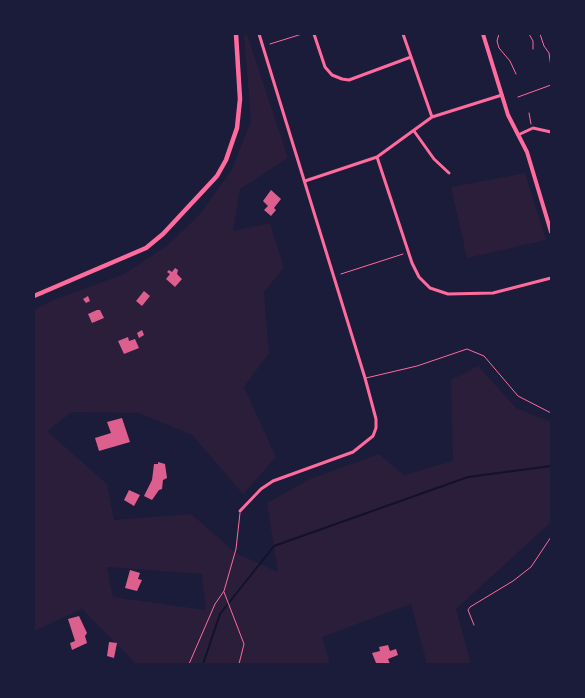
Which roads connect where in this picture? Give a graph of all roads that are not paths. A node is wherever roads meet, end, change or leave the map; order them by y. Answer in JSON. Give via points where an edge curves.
{"nodes":[{"id":1,"x":236,"y":34,"type":"edge"},
{"id":2,"x":259,"y":34,"type":"edge"},
{"id":3,"x":314,"y":34,"type":"edge"},
{"id":4,"x":402,"y":34,"type":"edge"},
{"id":5,"x":483,"y":34,"type":"edge"},
{"id":6,"x":410,"y":57,"type":"junction"},
{"id":7,"x":502,"y":95,"type":"junction"},
{"id":8,"x":432,"y":117,"type":"junction"},
{"id":9,"x":414,"y":131,"type":"junction"},
{"id":10,"x":551,"y":132,"type":"edge"},
{"id":11,"x":518,"y":135,"type":"junction"},
{"id":12,"x":377,"y":157,"type":"junction"},
{"id":13,"x":449,"y":173,"type":"dead end"},
{"id":14,"x":305,"y":181,"type":"junction"},
{"id":15,"x":551,"y":232,"type":"edge"},
{"id":16,"x":551,"y":278,"type":"edge"},
{"id":17,"x":34,"y":296,"type":"edge"},
{"id":18,"x":365,"y":378,"type":"junction"},
{"id":19,"x":551,"y":413,"type":"edge"},
{"id":20,"x":240,"y":511,"type":"joint"},
{"id":21,"x":551,"y":537,"type":"edge"},
{"id":22,"x":224,"y":591,"type":"junction"},
{"id":23,"x":474,"y":624,"type":"dead end"},
{"id":24,"x":189,"y":664,"type":"edge"},
{"id":25,"x":240,"y":664,"type":"edge"}],
"edges":[{"from":1,"to":17,"type":"main road","via":[[240,99],[238,121],[233,143],[217,176],[146,248]]},
{"from":2,"to":14,"type":"street"},
{"from":3,"to":6,"type":"street","via":[[325,68],[342,79],[349,80]]},
{"from":4,"to":6,"type":"street"},
{"from":5,"to":7,"type":"street"},
{"from":6,"to":8,"type":"street"},
{"from":7,"to":8,"type":"street"},
{"from":7,"to":11,"type":"street"},
{"from":8,"to":9,"type":"street"},
{"from":9,"to":12,"type":"street"},
{"from":9,"to":13,"type":"street","via":[[434,159]]},
{"from":10,"to":11,"type":"street","via":[[533,128]]},
{"from":11,"to":15,"type":"street","via":[[527,152]]},
{"from":12,"to":14,"type":"street"},
{"from":12,"to":16,"type":"street","via":[[408,253],[419,277],[430,288],[448,294],[493,293]]},
{"from":14,"to":18,"type":"street"},
{"from":18,"to":19,"type":"lane","via":[[417,366],[468,349],[484,356],[518,396]]},
{"from":18,"to":20,"type":"street","via":[[376,419],[373,436],[354,452],[273,481]]},
{"from":20,"to":22,"type":"lane","via":[[236,550]]},
{"from":21,"to":23,"type":"lane","via":[[531,567],[513,582],[470,607],[468,610]]},
{"from":22,"to":24,"type":"lane"},
{"from":22,"to":25,"type":"lane","via":[[244,644]]}]}
